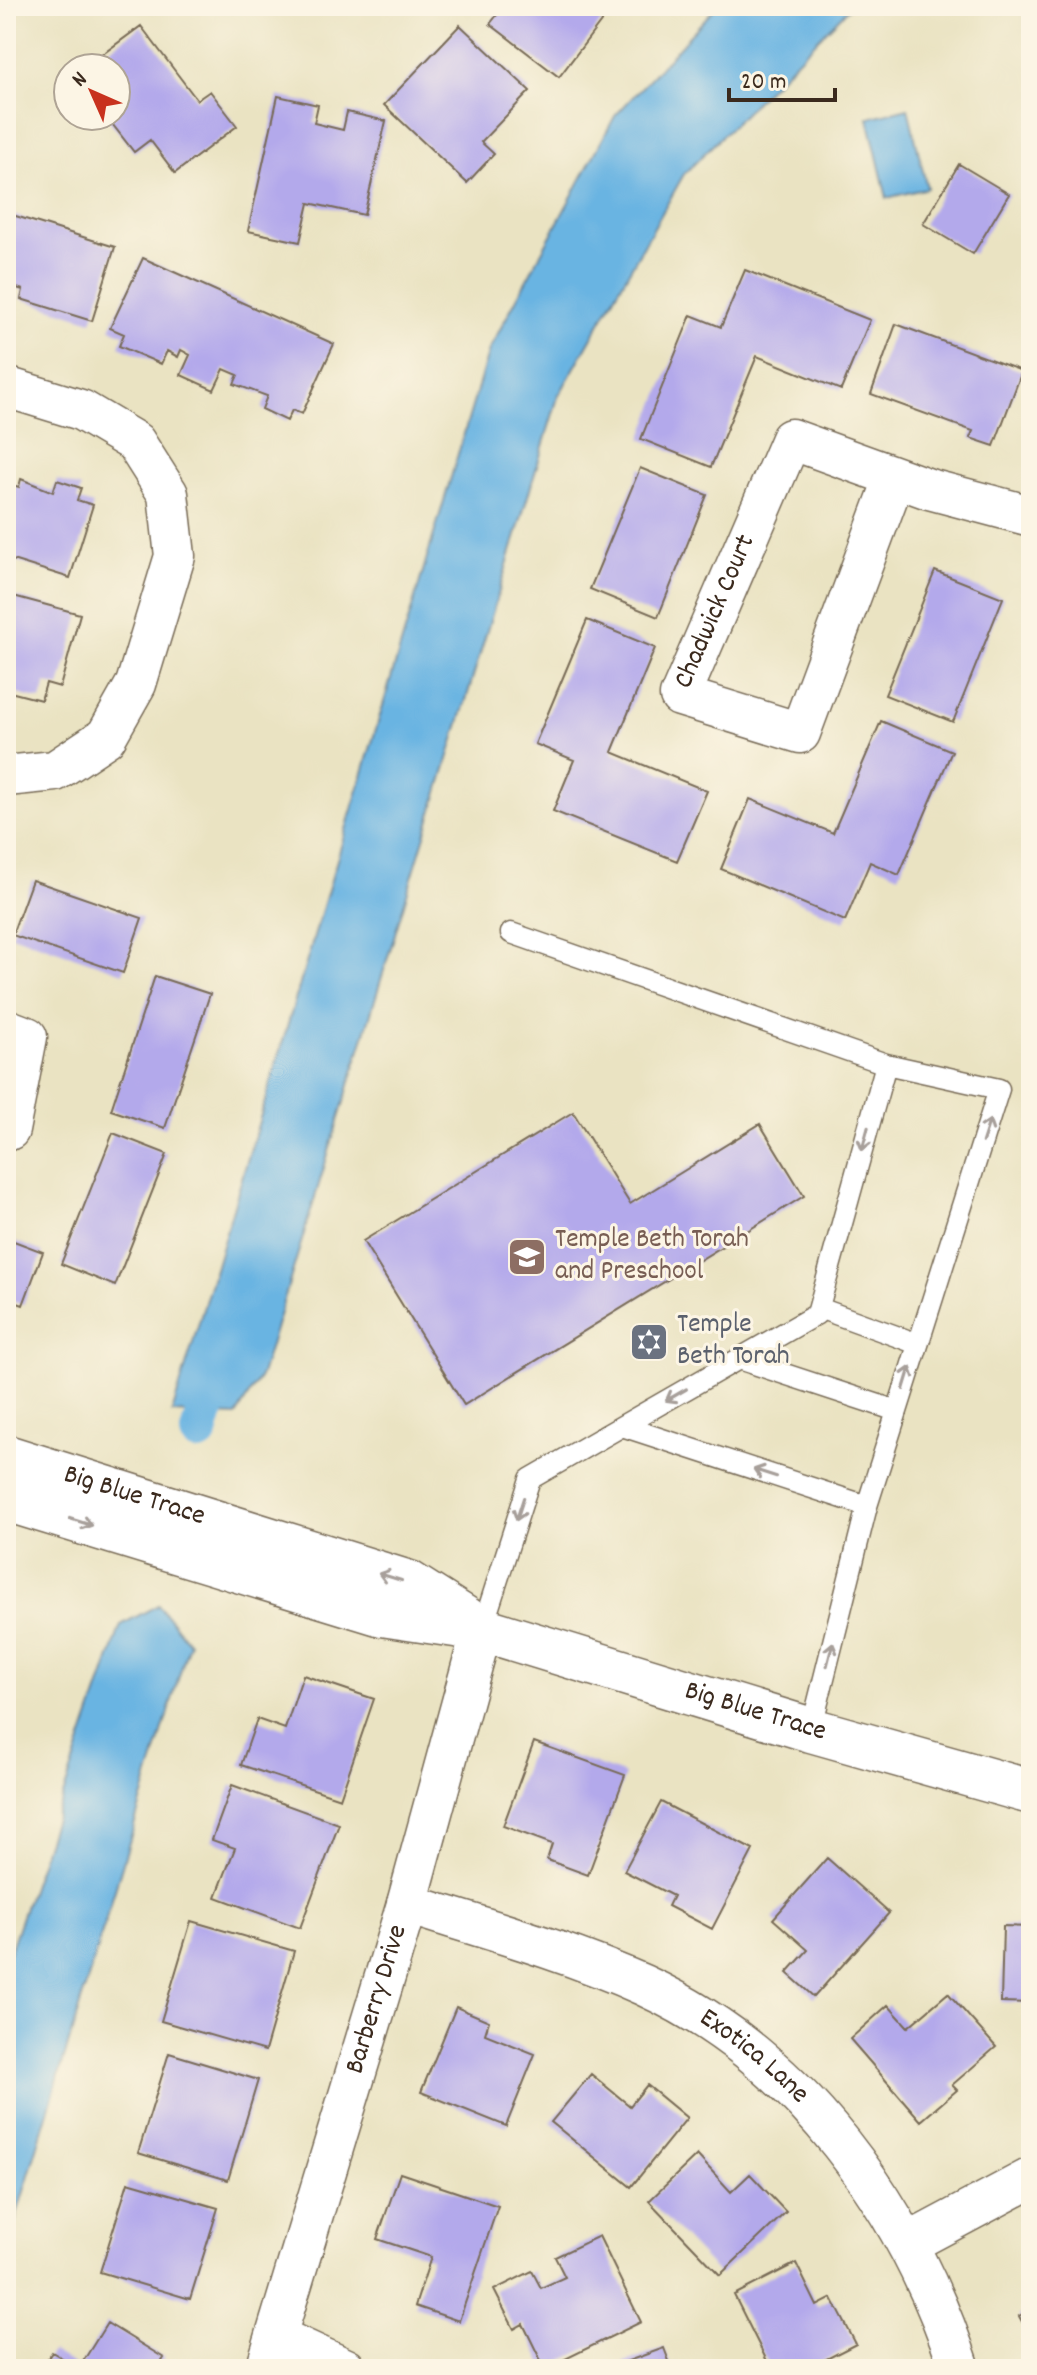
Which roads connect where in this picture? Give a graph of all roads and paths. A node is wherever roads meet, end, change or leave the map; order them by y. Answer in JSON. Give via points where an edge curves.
{"nodes":[{"id":1,"x":6,"y":387,"type":"edge"},
{"id":2,"x":895,"y":477,"type":"junction"},
{"id":3,"x":1031,"y":516,"type":"edge"},
{"id":4,"x":6,"y":776,"type":"edge"},
{"id":5,"x":511,"y":933,"type":"dead end"},
{"id":6,"x":6,"y":1029,"type":"edge"},
{"id":7,"x":886,"y":1064,"type":"junction"},
{"id":8,"x":6,"y":1129,"type":"edge"},
{"id":9,"x":819,"y":1308,"type":"junction"},
{"id":10,"x":918,"y":1344,"type":"junction"},
{"id":11,"x":739,"y":1359,"type":"junction"},
{"id":12,"x":897,"y":1411,"type":"junction"},
{"id":13,"x":622,"y":1426,"type":"junction"},
{"id":14,"x":6,"y":1457,"type":"edge"},
{"id":15,"x":6,"y":1499,"type":"edge"},
{"id":16,"x":867,"y":1506,"type":"junction"},
{"id":17,"x":482,"y":1629,"type":"junction"},
{"id":18,"x":811,"y":1730,"type":"junction"},
{"id":19,"x":1031,"y":1792,"type":"edge"},
{"id":20,"x":407,"y":1904,"type":"junction"},
{"id":21,"x":1031,"y":2178,"type":"edge"},
{"id":22,"x":909,"y":2243,"type":"junction"},
{"id":23,"x":271,"y":2353,"type":"edge"},
{"id":24,"x":346,"y":2369,"type":"edge"},
{"id":25,"x":960,"y":2369,"type":"edge"}],
"edges":[{"from":1,"to":4,"type":"street","via":[[81,410],[135,442],[168,494],[175,556],[136,684],[106,737],[55,771]]},
{"from":2,"to":2,"type":"street","name":"Chadwick Court","via":[[791,439],[680,696],[800,733]]},
{"from":2,"to":3,"type":"street","name":"Chadwick Court"},
{"from":5,"to":7,"type":"lane"},
{"from":6,"to":8,"type":"street","via":[[27,1037]]},
{"from":7,"to":9,"type":"lane","one_way":true},
{"from":10,"to":7,"type":"lane","one_way":true,"via":[[999,1089]]},
{"from":9,"to":10,"type":"lane"},
{"from":9,"to":11,"type":"lane"},
{"from":12,"to":10,"type":"lane","one_way":true},
{"from":11,"to":12,"type":"lane"},
{"from":11,"to":13,"type":"lane","one_way":true},
{"from":12,"to":16,"type":"lane"},
{"from":16,"to":13,"type":"lane","one_way":true},
{"from":13,"to":17,"type":"lane","one_way":true,"via":[[530,1479]]},
{"from":17,"to":14,"type":"street","name":"Big Blue Trace","one_way":true,"via":[[409,1583]]},
{"from":15,"to":17,"type":"street","name":"Big Blue Trace","one_way":true,"via":[[382,1614]]},
{"from":18,"to":16,"type":"lane","one_way":true},
{"from":17,"to":18,"type":"street","name":"Big Blue Trace"},
{"from":17,"to":20,"type":"street","name":"Barberry Drive"},
{"from":18,"to":19,"type":"street","name":"Big Blue Trace"},
{"from":20,"to":22,"type":"street","name":"Exotica Lane","via":[[584,1960],[669,1998],[736,2042],[833,2133]]},
{"from":20,"to":23,"type":"street","name":"Barberry Drive"},
{"from":21,"to":22,"type":"street"},
{"from":22,"to":25,"type":"street","name":"Exotica Lane"},
{"from":23,"to":24,"type":"street"}]}
